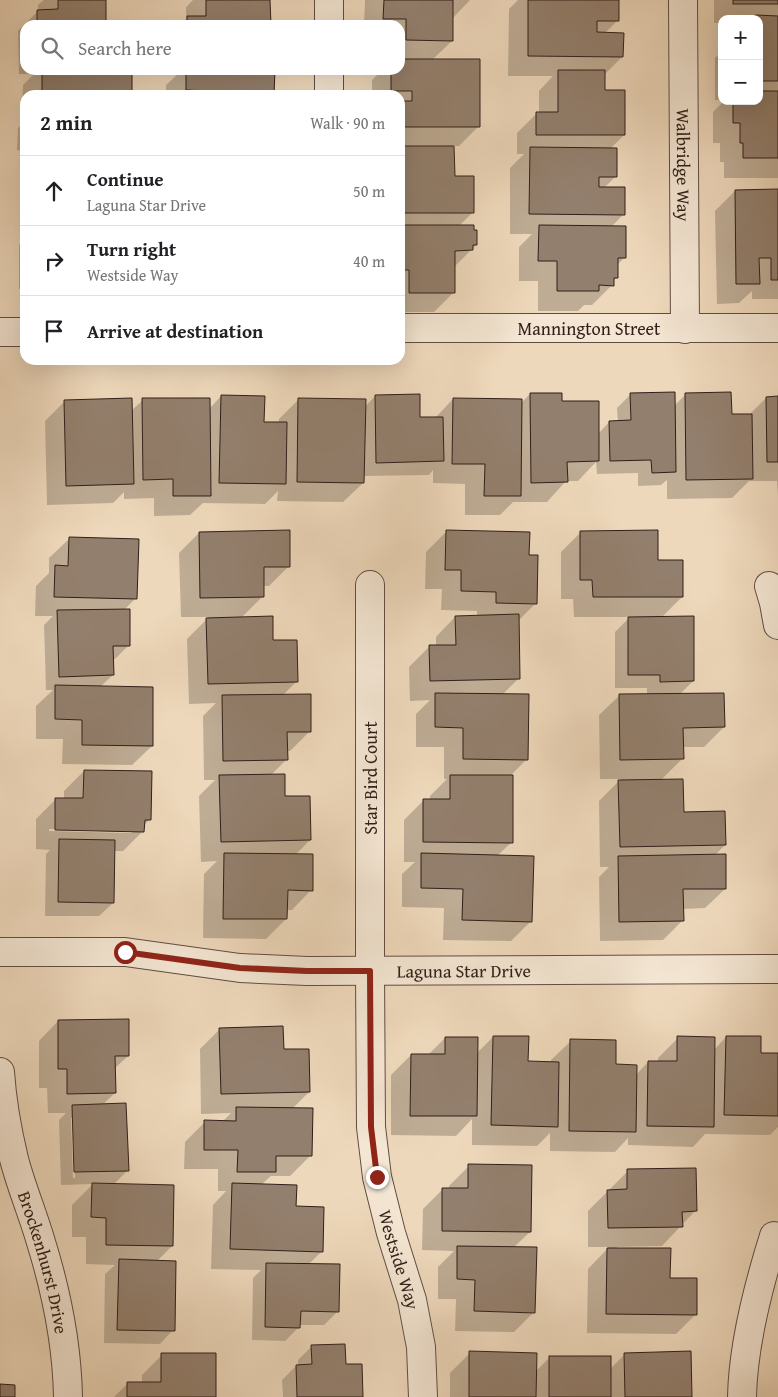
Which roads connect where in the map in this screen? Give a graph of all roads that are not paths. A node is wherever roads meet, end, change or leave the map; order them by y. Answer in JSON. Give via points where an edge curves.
{"nodes":[{"id":1,"x":328,"y":0,"type":"edge"},
{"id":2,"x":683,"y":0,"type":"edge"},
{"id":3,"x":329,"y":20,"type":"edge"},
{"id":4,"x":329,"y":75,"type":"edge"},
{"id":5,"x":329,"y":90,"type":"edge"},
{"id":6,"x":405,"y":328,"type":"edge"},
{"id":7,"x":778,"y":328,"type":"edge"},
{"id":8,"x":685,"y":329,"type":"junction"},
{"id":9,"x":0,"y":332,"type":"edge"},
{"id":10,"x":20,"y":332,"type":"edge"},
{"id":11,"x":370,"y":585,"type":"dead end"},
{"id":12,"x":769,"y":586,"type":"dead end"},
{"id":13,"x":778,"y":626,"type":"edge"},
{"id":14,"x":0,"y":952,"type":"edge"},
{"id":15,"x":778,"y":969,"type":"edge"},
{"id":16,"x":370,"y":971,"type":"junction"},
{"id":17,"x":0,"y":1072,"type":"edge"},
{"id":18,"x":774,"y":1236,"type":"dead end"},
{"id":19,"x":68,"y":1397,"type":"edge"},
{"id":20,"x":423,"y":1397,"type":"edge"},
{"id":21,"x":742,"y":1397,"type":"edge"}],
"edges":[{"from":1,"to":3,"type":"street"},
{"from":2,"to":8,"type":"street","name":"Walbridge Way"},
{"from":4,"to":5,"type":"street"},
{"from":6,"to":8,"type":"street","name":"Mannington Street"},
{"from":7,"to":8,"type":"street","name":"Mannington Street"},
{"from":9,"to":10,"type":"street"},
{"from":11,"to":16,"type":"street","name":"Star Bird Court"},
{"from":12,"to":13,"type":"street"},
{"from":14,"to":16,"type":"street","name":"Laguna Star Drive","via":[[125,952],[240,968]]},
{"from":15,"to":16,"type":"street","name":"Laguna Star Drive"},
{"from":16,"to":20,"type":"street","name":"Westside Way","via":[[371,1127],[376,1169],[412,1300],[421,1347]]},
{"from":17,"to":19,"type":"street","name":"Brockenhurst Drive","via":[[14,1160],[56,1301],[68,1374]]},
{"from":18,"to":21,"type":"street","via":[[748,1336]]}]}
